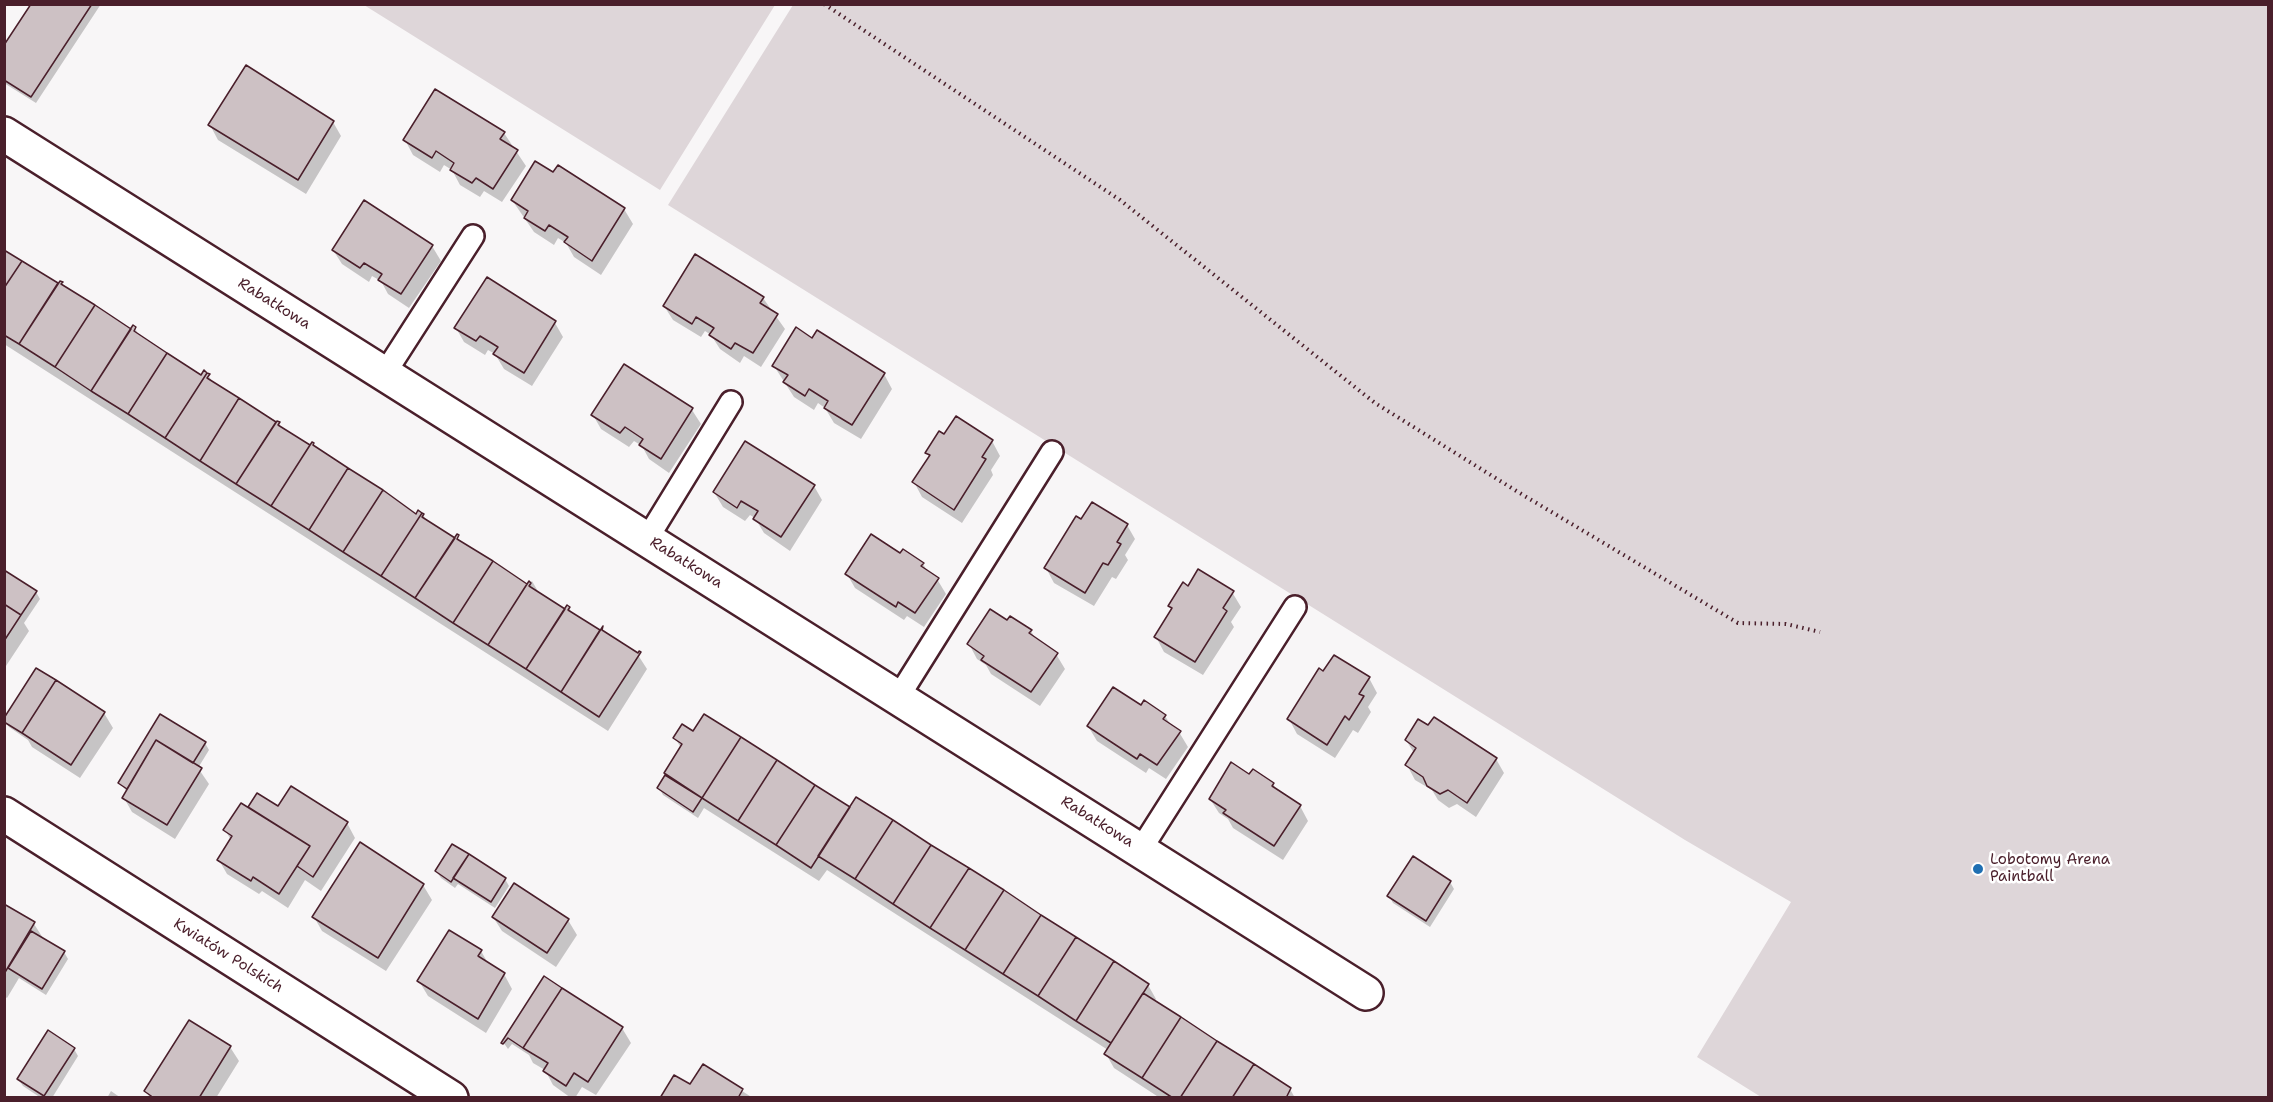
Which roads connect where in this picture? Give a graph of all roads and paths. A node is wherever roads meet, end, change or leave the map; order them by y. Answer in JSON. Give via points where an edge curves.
{"nodes":[{"id":1,"x":824,"y":4,"type":"edge"},
{"id":2,"x":4,"y":134,"type":"edge"},
{"id":3,"x":473,"y":236,"type":"dead end"},
{"id":4,"x":385,"y":373,"type":"junction"},
{"id":5,"x":731,"y":402,"type":"dead end"},
{"id":6,"x":1053,"y":452,"type":"dead end"},
{"id":7,"x":647,"y":539,"type":"junction"},
{"id":8,"x":1295,"y":607,"type":"dead end"},
{"id":9,"x":1820,"y":632,"type":"dead end"},
{"id":10,"x":899,"y":696,"type":"junction"},
{"id":11,"x":4,"y":814,"type":"edge"},
{"id":12,"x":1141,"y":849,"type":"junction"},
{"id":13,"x":1366,"y":993,"type":"dead end"},
{"id":14,"x":452,"y":1098,"type":"edge"}],
"edges":[{"from":1,"to":9,"type":"path","via":[[1120,200],[1375,403],[1738,623],[1786,624]]},
{"from":2,"to":4,"type":"street","name":"Rabatkowa"},
{"from":3,"to":4,"type":"lane"},
{"from":4,"to":7,"type":"street","name":"Rabatkowa"},
{"from":5,"to":7,"type":"lane"},
{"from":6,"to":10,"type":"lane"},
{"from":7,"to":10,"type":"street","name":"Rabatkowa"},
{"from":8,"to":12,"type":"lane"},
{"from":10,"to":12,"type":"street","name":"Rabatkowa"},
{"from":11,"to":14,"type":"street","name":"Kwiatów Polskich"},
{"from":12,"to":13,"type":"street","name":"Rabatkowa"}]}
